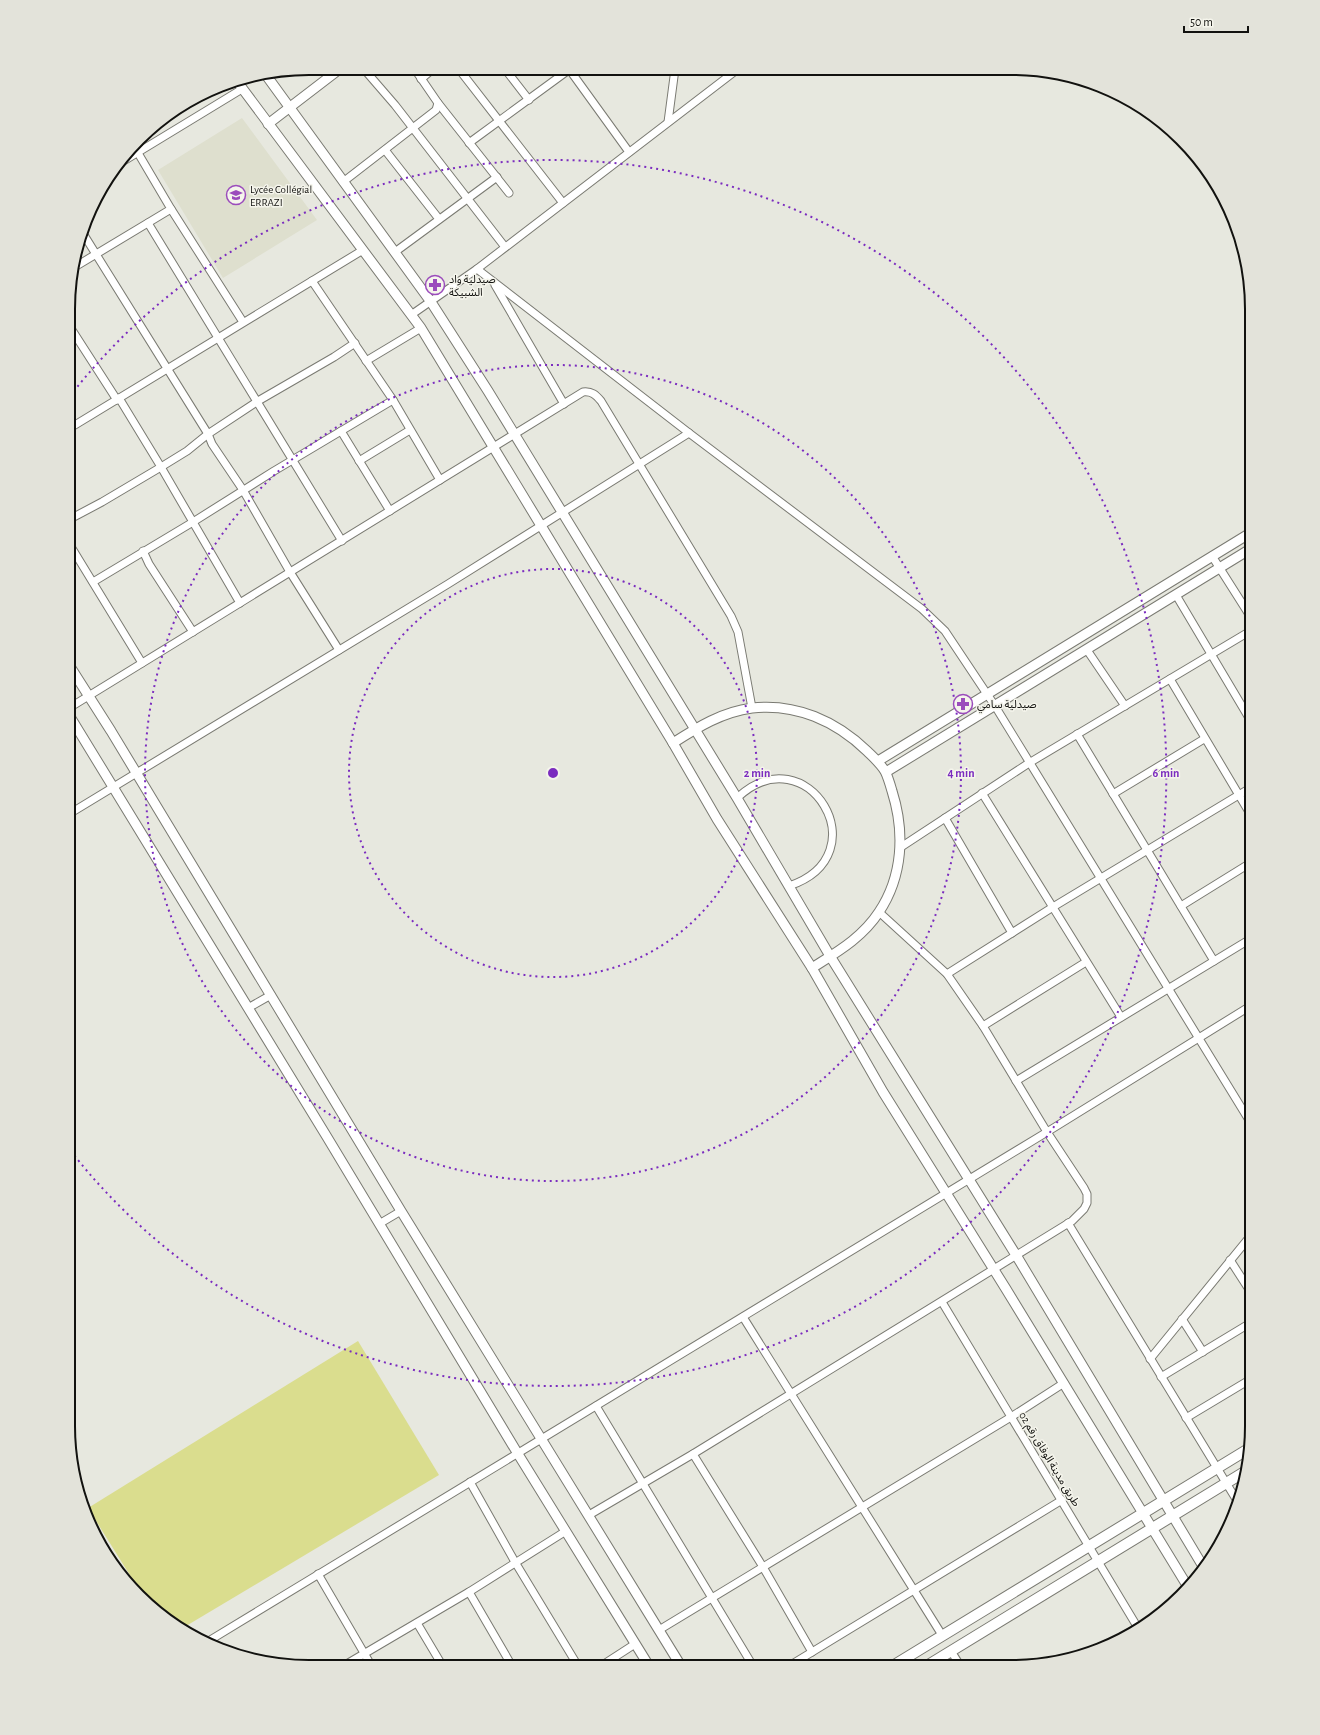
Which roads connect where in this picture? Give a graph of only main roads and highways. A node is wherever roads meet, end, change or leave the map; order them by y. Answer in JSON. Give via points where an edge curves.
{"nodes":[{"id":1,"x":1243,"y":1452,"type":"edge"},
{"id":2,"x":1240,"y":1474,"type":"edge"},
{"id":3,"x":903,"y":1660,"type":"edge"},
{"id":4,"x":936,"y":1660,"type":"edge"}],
"edges":[{"from":1,"to":3,"type":"main road"},
{"from":2,"to":4,"type":"main road"}]}
